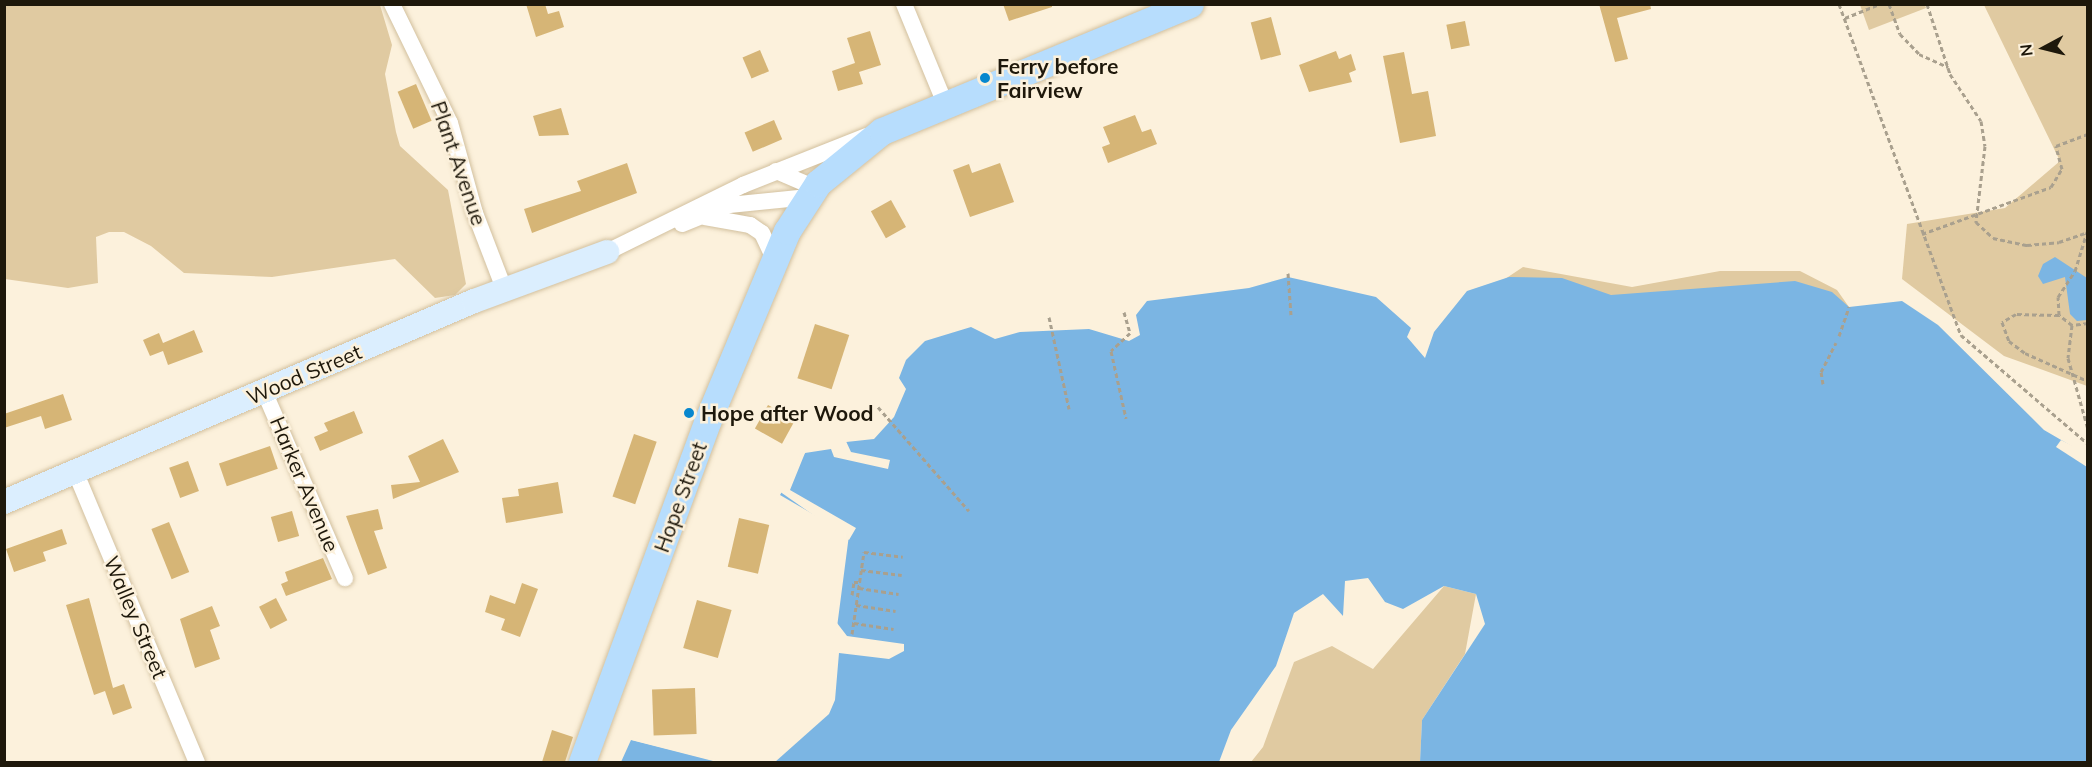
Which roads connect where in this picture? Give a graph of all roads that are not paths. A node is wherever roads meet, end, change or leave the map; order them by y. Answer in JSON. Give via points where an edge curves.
{"nodes":[{"id":1,"x":392,"y":4,"type":"edge"},
{"id":2,"x":904,"y":4,"type":"edge"},
{"id":3,"x":1190,"y":4,"type":"edge"},
{"id":4,"x":946,"y":106,"type":"junction"},
{"id":5,"x":882,"y":131,"type":"junction"},
{"id":6,"x":777,"y":171,"type":"junction"},
{"id":7,"x":813,"y":193,"type":"junction"},
{"id":8,"x":701,"y":217,"type":"junction"},
{"id":9,"x":607,"y":252,"type":"junction"},
{"id":10,"x":775,"y":261,"type":"junction"},
{"id":11,"x":505,"y":291,"type":"junction"},
{"id":12,"x":264,"y":391,"type":"junction"},
{"id":13,"x":75,"y":471,"type":"junction"},
{"id":14,"x":4,"y":502,"type":"edge"},
{"id":15,"x":345,"y":578,"type":"dead end"},
{"id":16,"x":197,"y":762,"type":"edge"},
{"id":17,"x":582,"y":762,"type":"edge"}],
"edges":[{"from":1,"to":11,"type":"street","name":"Plant Avenue","via":[[450,123],[474,213]]},
{"from":2,"to":4,"type":"street"},
{"from":3,"to":4,"type":"main road","name":"Hope Street"},
{"from":4,"to":5,"type":"main road","name":"Hope Street"},
{"from":5,"to":6,"type":"street","name":"Wood Street"},
{"from":5,"to":7,"type":"main road","name":"Hope Street"},
{"from":6,"to":7,"type":"street"},
{"from":6,"to":9,"type":"street","name":"Wood Street"},
{"from":7,"to":8,"type":"street","name":"Wood Street","via":[[729,205]]},
{"from":7,"to":10,"type":"main road","name":"Hope Street"},
{"from":8,"to":9,"type":"street","name":"Wood Street"},
{"from":8,"to":10,"type":"street","name":"Wood Street","via":[[750,225],[762,233]]},
{"from":9,"to":11,"type":"main road","name":"Wood Street"},
{"from":10,"to":17,"type":"main road","name":"Hope Street","via":[[707,422]]},
{"from":11,"to":12,"type":"main road","name":"Wood Street"},
{"from":12,"to":13,"type":"main road","name":"Wood Street"},
{"from":12,"to":15,"type":"street","name":"Harker Avenue"},
{"from":13,"to":14,"type":"main road","name":"Wood Street"},
{"from":13,"to":16,"type":"street","name":"Walley Street"}]}
